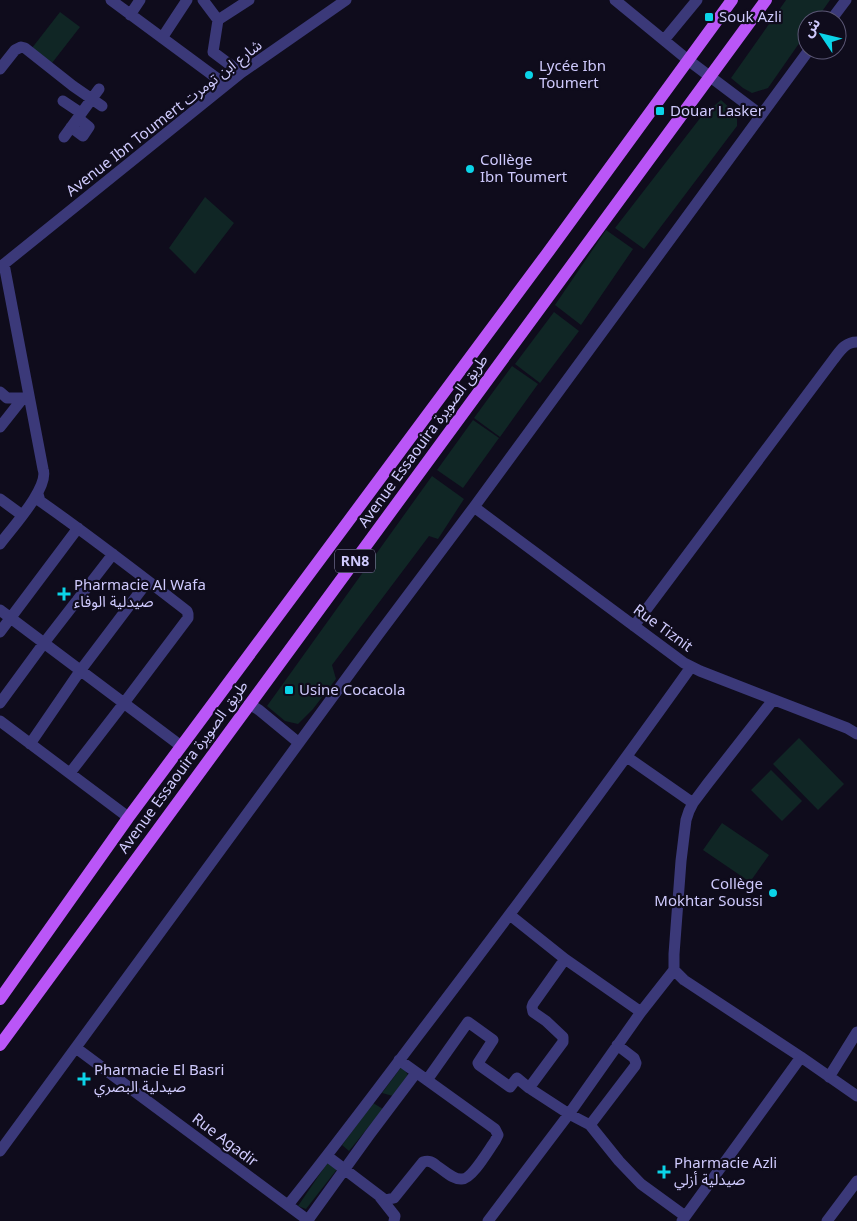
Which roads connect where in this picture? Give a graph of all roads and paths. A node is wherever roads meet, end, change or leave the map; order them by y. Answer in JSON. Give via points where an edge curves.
{"nodes":[{"id":1,"x":111,"y":0,"type":"edge"},
{"id":2,"x":140,"y":0,"type":"edge"},
{"id":3,"x":187,"y":0,"type":"edge"},
{"id":4,"x":202,"y":0,"type":"edge"},
{"id":5,"x":249,"y":0,"type":"edge"},
{"id":6,"x":346,"y":0,"type":"edge"},
{"id":7,"x":615,"y":0,"type":"edge"},
{"id":8,"x":697,"y":0,"type":"edge"},
{"id":9,"x":732,"y":0,"type":"edge"},
{"id":10,"x":766,"y":0,"type":"edge"},
{"id":11,"x":130,"y":15,"type":"junction"},
{"id":12,"x":218,"y":20,"type":"junction"},
{"id":13,"x":162,"y":38,"type":"junction"},
{"id":14,"x":664,"y":40,"type":"junction"},
{"id":15,"x":688,"y":60,"type":"junction"},
{"id":16,"x":802,"y":60,"type":"edge"},
{"id":17,"x":0,"y":68,"type":"edge"},
{"id":18,"x":241,"y":73,"type":"junction"},
{"id":19,"x":710,"y":77,"type":"junction"},
{"id":20,"x":226,"y":85,"type":"junction"},
{"id":21,"x":99,"y":89,"type":"dead end"},
{"id":22,"x":92,"y":99,"type":"junction"},
{"id":23,"x":63,"y":101,"type":"dead end"},
{"id":24,"x":102,"y":106,"type":"dead end"},
{"id":25,"x":761,"y":115,"type":"junction"},
{"id":26,"x":2,"y":264,"type":"edge"},
{"id":27,"x":857,"y":342,"type":"edge"},
{"id":28,"x":0,"y":392,"type":"edge"},
{"id":29,"x":26,"y":397,"type":"junction"},
{"id":30,"x":0,"y":427,"type":"edge"},
{"id":31,"x":38,"y":494,"type":"junction"},
{"id":32,"x":0,"y":499,"type":"edge"},
{"id":33,"x":474,"y":507,"type":"junction"},
{"id":34,"x":22,"y":514,"type":"junction"},
{"id":35,"x":78,"y":528,"type":"junction"},
{"id":36,"x":0,"y":544,"type":"edge"},
{"id":37,"x":113,"y":554,"type":"junction"},
{"id":38,"x":148,"y":581,"type":"junction"},
{"id":39,"x":0,"y":610,"type":"edge"},
{"id":40,"x":10,"y":618,"type":"junction"},
{"id":41,"x":634,"y":626,"type":"junction"},
{"id":42,"x":0,"y":632,"type":"edge"},
{"id":43,"x":44,"y":643,"type":"junction"},
{"id":44,"x":691,"y":667,"type":"junction"},
{"id":45,"x":80,"y":671,"type":"junction"},
{"id":46,"x":773,"y":700,"type":"junction"},
{"id":47,"x":0,"y":703,"type":"edge"},
{"id":48,"x":124,"y":703,"type":"junction"},
{"id":49,"x":250,"y":704,"type":"junction"},
{"id":50,"x":0,"y":721,"type":"edge"},
{"id":51,"x":856,"y":732,"type":"edge"},
{"id":52,"x":299,"y":743,"type":"junction"},
{"id":53,"x":30,"y":744,"type":"junction"},
{"id":54,"x":181,"y":746,"type":"junction"},
{"id":55,"x":627,"y":757,"type":"junction"},
{"id":56,"x":70,"y":774,"type":"junction"},
{"id":57,"x":693,"y":803,"type":"junction"},
{"id":58,"x":128,"y":818,"type":"junction"},
{"id":59,"x":510,"y":916,"type":"junction"},
{"id":60,"x":565,"y":959,"type":"junction"},
{"id":61,"x":674,"y":970,"type":"junction"},
{"id":62,"x":1,"y":995,"type":"edge"},
{"id":63,"x":641,"y":1012,"type":"junction"},
{"id":64,"x":857,"y":1032,"type":"edge"},
{"id":65,"x":0,"y":1045,"type":"edge"},
{"id":66,"x":617,"y":1045,"type":"junction"},
{"id":67,"x":76,"y":1048,"type":"junction"},
{"id":68,"x":802,"y":1057,"type":"junction"},
{"id":69,"x":399,"y":1060,"type":"junction"},
{"id":70,"x":416,"y":1072,"type":"junction"},
{"id":71,"x":829,"y":1077,"type":"junction"},
{"id":72,"x":427,"y":1080,"type":"junction"},
{"id":73,"x":530,"y":1088,"type":"junction"},
{"id":74,"x":857,"y":1096,"type":"edge"},
{"id":75,"x":569,"y":1114,"type":"junction"},
{"id":76,"x":590,"y":1126,"type":"junction"},
{"id":77,"x":0,"y":1151,"type":"edge"},
{"id":78,"x":327,"y":1156,"type":"junction"},
{"id":79,"x":345,"y":1169,"type":"junction"},
{"id":80,"x":857,"y":1181,"type":"edge"},
{"id":81,"x":379,"y":1195,"type":"junction"},
{"id":82,"x":288,"y":1205,"type":"junction"},
{"id":83,"x":494,"y":1219,"type":"edge"},
{"id":84,"x":683,"y":1219,"type":"edge"},
{"id":85,"x":834,"y":1219,"type":"edge"},
{"id":86,"x":309,"y":1221,"type":"edge"},
{"id":87,"x":394,"y":1221,"type":"edge"}],
"edges":[{"from":1,"to":11,"type":"street"},
{"from":2,"to":11,"type":"street"},
{"from":3,"to":13,"type":"street"},
{"from":4,"to":12,"type":"street"},
{"from":5,"to":12,"type":"street"},
{"from":6,"to":18,"type":"street","name":"Avenue Ibn Toumert شارع ابن تومرت"},
{"from":7,"to":14,"type":"street"},
{"from":8,"to":14,"type":"street"},
{"from":9,"to":15,"type":"main road","name":"Avenue Essaouira طريق الصويرة","number":"RN8"},
{"from":10,"to":19,"type":"main road","name":"Avenue Essaouira طريق الصويرة","number":"RN8"},
{"from":11,"to":13,"type":"street"},
{"from":12,"to":18,"type":"street","via":[[212,52]]},
{"from":13,"to":20,"type":"street"},
{"from":14,"to":15,"type":"street"},
{"from":15,"to":19,"type":"street"},
{"from":15,"to":54,"type":"main road","name":"Avenue Essaouira طريق الصويرة","number":"RN8"},
{"from":16,"to":25,"type":"street"},
{"from":17,"to":22,"type":"street","via":[[15,50],[25,48]]},
{"from":18,"to":20,"type":"street","name":"Avenue Ibn Toumert شارع ابن تومرت"},
{"from":19,"to":25,"type":"street"},
{"from":19,"to":49,"type":"main road","name":"Avenue Essaouira طريق الصويرة","number":"RN8"},
{"from":20,"to":26,"type":"street","name":"Avenue Ibn Toumert شارع ابن تومرت"},
{"from":21,"to":22,"type":"street"},
{"from":22,"to":23,"type":"street","via":[[73,124]]},
{"from":22,"to":24,"type":"street"},
{"from":25,"to":33,"type":"street"},
{"from":26,"to":29,"type":"street"},
{"from":27,"to":41,"type":"street","via":[[843,347]]},
{"from":28,"to":29,"type":"street","via":[[7,398]]},
{"from":29,"to":30,"type":"street"},
{"from":29,"to":31,"type":"street","via":[[45,474]]},
{"from":31,"to":34,"type":"street"},
{"from":31,"to":35,"type":"street","via":[[40,500]]},
{"from":32,"to":34,"type":"street"},
{"from":33,"to":41,"type":"street","name":"Rue Tiznit"},
{"from":33,"to":52,"type":"street"},
{"from":34,"to":36,"type":"street"},
{"from":35,"to":37,"type":"street"},
{"from":35,"to":40,"type":"street"},
{"from":37,"to":38,"type":"street"},
{"from":37,"to":43,"type":"street"},
{"from":38,"to":45,"type":"street"},
{"from":38,"to":48,"type":"street","via":[[187,611],[188,618]]},
{"from":39,"to":40,"type":"street"},
{"from":40,"to":42,"type":"street"},
{"from":40,"to":43,"type":"street"},
{"from":41,"to":44,"type":"street","name":"Rue Tiznit"},
{"from":43,"to":45,"type":"street"},
{"from":43,"to":47,"type":"street"},
{"from":44,"to":46,"type":"street","name":"Rue Tiznit"},
{"from":44,"to":55,"type":"street"},
{"from":45,"to":48,"type":"street"},
{"from":45,"to":53,"type":"street"},
{"from":46,"to":51,"type":"street","name":"Rue Tiznit"},
{"from":46,"to":57,"type":"street"},
{"from":48,"to":54,"type":"street"},
{"from":48,"to":56,"type":"street"},
{"from":49,"to":52,"type":"street"},
{"from":49,"to":65,"type":"main road","name":"Avenue Essaouira طريق الصويرة","number":"RN8"},
{"from":50,"to":53,"type":"street"},
{"from":52,"to":67,"type":"street"},
{"from":53,"to":56,"type":"street"},
{"from":54,"to":58,"type":"main road","name":"Avenue Essaouira طريق الصويرة","number":"RN8"},
{"from":55,"to":57,"type":"street"},
{"from":55,"to":59,"type":"street"},
{"from":56,"to":58,"type":"street"},
{"from":57,"to":61,"type":"street","via":[[686,820],[681,861]]},
{"from":58,"to":62,"type":"main road","name":"Avenue Essaouira طريق الصويرة","number":"RN8"},
{"from":59,"to":60,"type":"street"},
{"from":59,"to":69,"type":"street"},
{"from":60,"to":63,"type":"street"},
{"from":60,"to":73,"type":"street","via":[[532,1007],[533,1012],[563,1037],[563,1042]]},
{"from":61,"to":63,"type":"street"},
{"from":61,"to":68,"type":"street","via":[[684,980]]},
{"from":63,"to":66,"type":"street"},
{"from":64,"to":71,"type":"street"},
{"from":66,"to":75,"type":"street"},
{"from":66,"to":76,"type":"street","via":[[636,1063]]},
{"from":67,"to":77,"type":"street"},
{"from":67,"to":82,"type":"street","name":"Rue Agadir"},
{"from":68,"to":71,"type":"street"},
{"from":68,"to":84,"type":"street"},
{"from":69,"to":70,"type":"street"},
{"from":69,"to":78,"type":"street"},
{"from":70,"to":72,"type":"street"},
{"from":70,"to":79,"type":"street"},
{"from":71,"to":74,"type":"street"},
{"from":72,"to":73,"type":"street","via":[[468,1022],[493,1040],[478,1065],[510,1087],[517,1078]]},
{"from":72,"to":81,"type":"street","via":[[492,1126],[498,1135],[467,1178],[455,1178],[428,1161],[418,1167],[394,1198],[385,1200]]},
{"from":73,"to":75,"type":"street"},
{"from":75,"to":76,"type":"street"},
{"from":75,"to":83,"type":"street"},
{"from":76,"to":84,"type":"street","via":[[640,1184]]},
{"from":78,"to":79,"type":"street"},
{"from":78,"to":82,"type":"street"},
{"from":79,"to":81,"type":"street"},
{"from":79,"to":86,"type":"street"},
{"from":80,"to":85,"type":"street"},
{"from":81,"to":87,"type":"street","via":[[395,1216]]},
{"from":82,"to":86,"type":"street","name":"Rue Agadir"}]}
